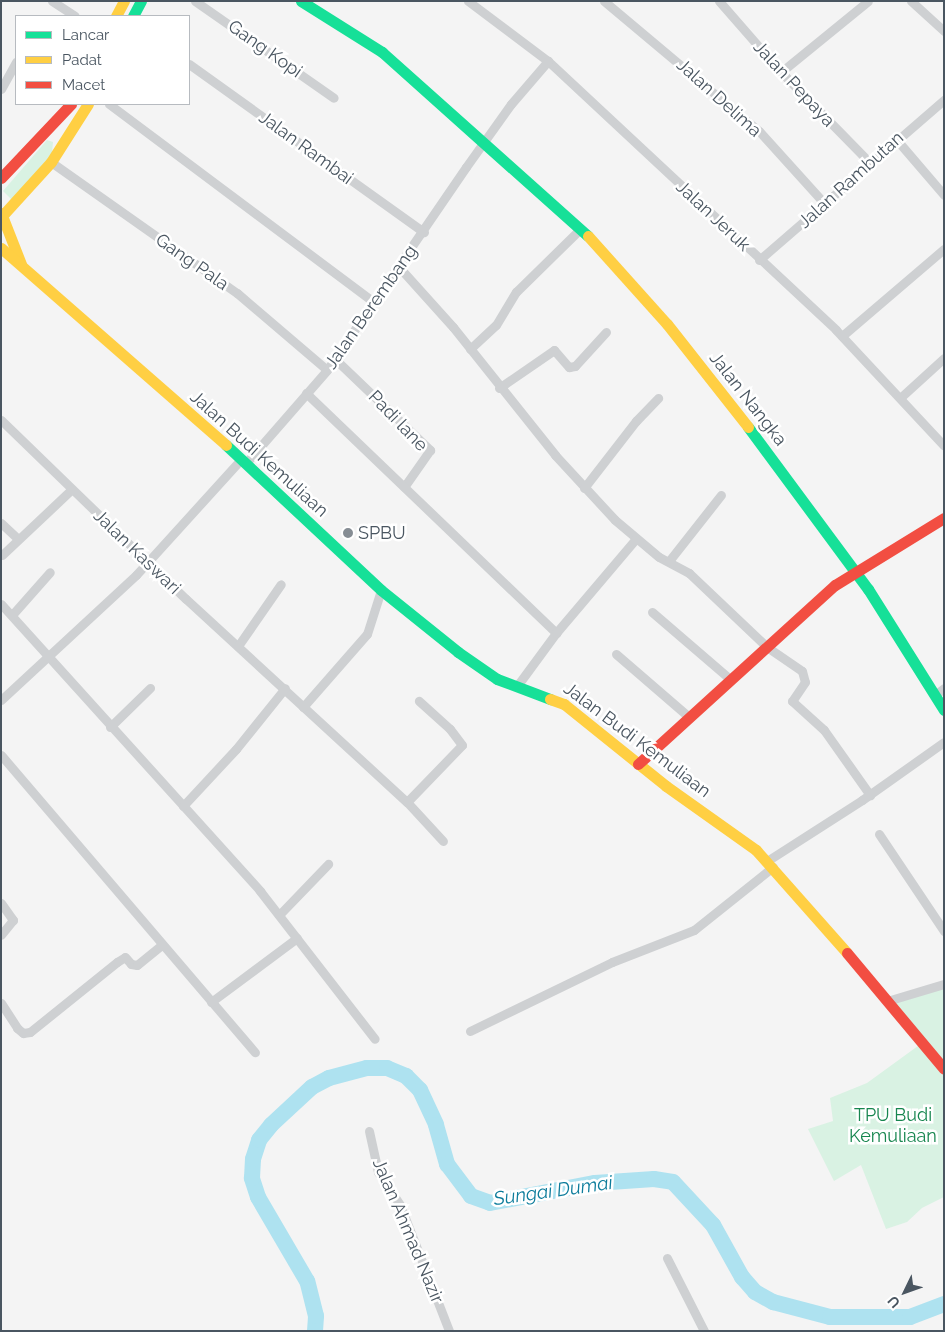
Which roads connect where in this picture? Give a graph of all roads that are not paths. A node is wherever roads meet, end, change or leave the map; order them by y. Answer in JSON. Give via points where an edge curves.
{"nodes":[{"id":1,"x":52,"y":1,"type":"edge"},
{"id":2,"x":124,"y":1,"type":"edge"},
{"id":3,"x":141,"y":1,"type":"edge"},
{"id":4,"x":195,"y":1,"type":"edge"},
{"id":5,"x":301,"y":1,"type":"edge"},
{"id":6,"x":468,"y":1,"type":"edge"},
{"id":7,"x":604,"y":1,"type":"edge"},
{"id":8,"x":719,"y":1,"type":"edge"},
{"id":9,"x":868,"y":1,"type":"edge"},
{"id":10,"x":911,"y":1,"type":"edge"},
{"id":11,"x":73,"y":15,"type":"edge"},
{"id":12,"x":117,"y":15,"type":"edge"},
{"id":13,"x":134,"y":15,"type":"edge"},
{"id":14,"x":944,"y":31,"type":"edge"},
{"id":15,"x":548,"y":62,"type":"junction"},
{"id":16,"x":15,"y":64,"type":"edge"},
{"id":17,"x":190,"y":65,"type":"edge"},
{"id":18,"x":781,"y":72,"type":"junction"},
{"id":19,"x":2,"y":85,"type":"edge"},
{"id":20,"x":334,"y":98,"type":"dead end"},
{"id":21,"x":944,"y":100,"type":"edge"},
{"id":22,"x":70,"y":105,"type":"edge"},
{"id":23,"x":87,"y":105,"type":"edge"},
{"id":24,"x":110,"y":105,"type":"edge"},
{"id":25,"x":896,"y":140,"type":"junction"},
{"id":26,"x":486,"y":142,"type":"junction"},
{"id":27,"x":51,"y":162,"type":"junction"},
{"id":28,"x":871,"y":164,"type":"junction"},
{"id":29,"x":1,"y":178,"type":"edge"},
{"id":30,"x":944,"y":195,"type":"edge"},
{"id":31,"x":825,"y":204,"type":"junction"},
{"id":32,"x":2,"y":215,"type":"edge"},
{"id":33,"x":580,"y":229,"type":"junction"},
{"id":34,"x":424,"y":232,"type":"junction"},
{"id":35,"x":1,"y":248,"type":"edge"},
{"id":36,"x":944,"y":249,"type":"edge"},
{"id":37,"x":759,"y":260,"type":"junction"},
{"id":38,"x":399,"y":267,"type":"junction"},
{"id":39,"x":22,"y":268,"type":"junction"},
{"id":40,"x":375,"y":303,"type":"junction"},
{"id":41,"x":606,"y":332,"type":"dead end"},
{"id":42,"x":842,"y":336,"type":"junction"},
{"id":43,"x":470,"y":349,"type":"junction"},
{"id":44,"x":944,"y":358,"type":"edge"},
{"id":45,"x":335,"y":359,"type":"junction"},
{"id":46,"x":327,"y":370,"type":"junction"},
{"id":47,"x":499,"y":388,"type":"junction"},
{"id":48,"x":306,"y":393,"type":"junction"},
{"id":49,"x":658,"y":398,"type":"dead end"},
{"id":50,"x":900,"y":398,"type":"junction"},
{"id":51,"x":1,"y":420,"type":"edge"},
{"id":52,"x":944,"y":446,"type":"edge"},
{"id":53,"x":243,"y":461,"type":"junction"},
{"id":54,"x":404,"y":487,"type":"junction"},
{"id":55,"x":584,"y":488,"type":"junction"},
{"id":56,"x":71,"y":490,"type":"junction"},
{"id":57,"x":721,"y":495,"type":"dead end"},
{"id":58,"x":944,"y":518,"type":"edge"},
{"id":59,"x":1,"y":523,"type":"edge"},
{"id":60,"x":18,"y":539,"type":"junction"},
{"id":61,"x":635,"y":540,"type":"junction"},
{"id":62,"x":2,"y":555,"type":"edge"},
{"id":63,"x":669,"y":561,"type":"junction"},
{"id":64,"x":148,"y":562,"type":"junction"},
{"id":65,"x":50,"y":572,"type":"dead end"},
{"id":66,"x":853,"y":572,"type":"junction"},
{"id":67,"x":281,"y":584,"type":"dead end"},
{"id":68,"x":381,"y":590,"type":"junction"},
{"id":69,"x":1,"y":604,"type":"edge"},
{"id":70,"x":652,"y":612,"type":"dead end"},
{"id":71,"x":12,"y":615,"type":"junction"},
{"id":72,"x":556,"y":633,"type":"junction"},
{"id":73,"x":238,"y":646,"type":"junction"},
{"id":74,"x":767,"y":647,"type":"junction"},
{"id":75,"x":616,"y":654,"type":"dead end"},
{"id":76,"x":48,"y":657,"type":"junction"},
{"id":77,"x":730,"y":680,"type":"junction"},
{"id":78,"x":517,"y":686,"type":"junction"},
{"id":79,"x":150,"y":688,"type":"dead end"},
{"id":80,"x":284,"y":688,"type":"junction"},
{"id":81,"x":939,"y":691,"type":"edge"},
{"id":82,"x":1,"y":700,"type":"edge"},
{"id":83,"x":419,"y":701,"type":"dead end"},
{"id":84,"x":304,"y":707,"type":"junction"},
{"id":85,"x":944,"y":710,"type":"edge"},
{"id":86,"x":689,"y":717,"type":"junction"},
{"id":87,"x":110,"y":727,"type":"junction"},
{"id":88,"x":944,"y":742,"type":"edge"},
{"id":89,"x":1,"y":755,"type":"edge"},
{"id":90,"x":638,"y":764,"type":"junction"},
{"id":91,"x":870,"y":795,"type":"junction"},
{"id":92,"x":407,"y":802,"type":"junction"},
{"id":93,"x":183,"y":806,"type":"junction"},
{"id":94,"x":879,"y":834,"type":"dead end"},
{"id":95,"x":443,"y":842,"type":"dead end"},
{"id":96,"x":328,"y":864,"type":"dead end"},
{"id":97,"x":770,"y":864,"type":"junction"},
{"id":98,"x":1,"y":903,"type":"edge"},
{"id":99,"x":279,"y":915,"type":"junction"},
{"id":100,"x":944,"y":931,"type":"edge"},
{"id":101,"x":1,"y":935,"type":"edge"},
{"id":102,"x":297,"y":938,"type":"junction"},
{"id":103,"x":162,"y":945,"type":"junction"},
{"id":104,"x":944,"y":984,"type":"edge"},
{"id":105,"x":887,"y":1001,"type":"junction"},
{"id":106,"x":211,"y":1002,"type":"junction"},
{"id":107,"x":1,"y":1004,"type":"edge"},
{"id":108,"x":470,"y":1031,"type":"dead end"},
{"id":109,"x":376,"y":1039,"type":"dead end"},
{"id":110,"x":255,"y":1052,"type":"dead end"},
{"id":111,"x":944,"y":1069,"type":"edge"},
{"id":112,"x":369,"y":1131,"type":"dead end"},
{"id":113,"x":667,"y":1258,"type":"dead end"},
{"id":114,"x":449,"y":1331,"type":"edge"},
{"id":115,"x":704,"y":1331,"type":"edge"}],
"edges":[{"from":1,"to":11,"type":"street"},
{"from":2,"to":12,"type":"street"},
{"from":3,"to":13,"type":"street"},
{"from":4,"to":20,"type":"street","name":"Gang Kopi"},
{"from":5,"to":26,"type":"street","name":"Jalan Nangka","via":[[382,52]]},
{"from":6,"to":15,"type":"street","name":"Jalan Jeruk"},
{"from":7,"to":31,"type":"street","name":"Jalan Delima","via":[[759,131]]},
{"from":8,"to":18,"type":"street","name":"Jalan Pepaya"},
{"from":9,"to":18,"type":"street"},
{"from":10,"to":14,"type":"street"},
{"from":15,"to":26,"type":"street","name":"Jalan Berembang","via":[[511,104]]},
{"from":15,"to":37,"type":"street","name":"Jalan Jeruk"},
{"from":16,"to":19,"type":"street"},
{"from":17,"to":34,"type":"street","name":"Jalan Rambai"},
{"from":18,"to":28,"type":"street","name":"Jalan Pepaya"},
{"from":21,"to":25,"type":"street","name":"Jalan Rambutan"},
{"from":22,"to":29,"type":"street"},
{"from":23,"to":27,"type":"street"},
{"from":24,"to":40,"type":"street"},
{"from":25,"to":28,"type":"street","name":"Jalan Rambutan"},
{"from":25,"to":30,"type":"street"},
{"from":26,"to":33,"type":"street","name":"Jalan Nangka"},
{"from":26,"to":34,"type":"street","name":"Jalan Berembang"},
{"from":27,"to":32,"type":"street"},
{"from":27,"to":46,"type":"street","name":"Gang Pala","via":[[237,294]]},
{"from":28,"to":31,"type":"street","name":"Jalan Rambutan"},
{"from":31,"to":37,"type":"street","name":"Jalan Rambutan"},
{"from":32,"to":39,"type":"street","name":"Jalan Budi Kemuliaan"},
{"from":33,"to":43,"type":"street","via":[[516,292],[496,326]]},
{"from":33,"to":66,"type":"street","name":"Jalan Nangka","via":[[667,324],[761,444]]},
{"from":34,"to":38,"type":"street","name":"Jalan Berembang"},
{"from":35,"to":39,"type":"street","name":"Jalan Budi Kemuliaan"},
{"from":36,"to":42,"type":"street"},
{"from":37,"to":42,"type":"street","name":"Jalan Jeruk"},
{"from":38,"to":40,"type":"street","name":"Jalan Berembang"},
{"from":38,"to":43,"type":"street"},
{"from":39,"to":53,"type":"street","name":"Jalan Budi Kemuliaan"},
{"from":40,"to":45,"type":"street","name":"Jalan Berembang"},
{"from":41,"to":47,"type":"street","via":[[575,366],[569,367],[554,350]]},
{"from":42,"to":50,"type":"street","name":"Jalan Jeruk"},
{"from":43,"to":47,"type":"street"},
{"from":44,"to":50,"type":"street"},
{"from":45,"to":46,"type":"street","name":"Jalan Berembang"},
{"from":45,"to":54,"type":"street","name":"Padi lane","via":[[430,450]]},
{"from":46,"to":48,"type":"street","name":"Jalan Berembang"},
{"from":47,"to":55,"type":"street"},
{"from":48,"to":53,"type":"street","name":"Jalan Berembang"},
{"from":48,"to":54,"type":"street"},
{"from":49,"to":55,"type":"street"},
{"from":50,"to":52,"type":"street","name":"Jalan Jeruk"},
{"from":51,"to":56,"type":"street","name":"Jalan Kaswari"},
{"from":53,"to":64,"type":"street","name":"Jalan Berembang"},
{"from":53,"to":68,"type":"street","name":"Jalan Budi Kemuliaan"},
{"from":54,"to":72,"type":"street"},
{"from":55,"to":61,"type":"street"},
{"from":56,"to":60,"type":"street"},
{"from":56,"to":64,"type":"street","name":"Jalan Kaswari"},
{"from":57,"to":63,"type":"street"},
{"from":58,"to":66,"type":"street"},
{"from":59,"to":60,"type":"street"},
{"from":60,"to":62,"type":"street"},
{"from":61,"to":63,"type":"street"},
{"from":61,"to":72,"type":"street"},
{"from":63,"to":74,"type":"street","via":[[689,573]]},
{"from":64,"to":73,"type":"street","name":"Jalan Kaswari"},
{"from":64,"to":76,"type":"street","name":"Jalan Berembang"},
{"from":65,"to":71,"type":"street"},
{"from":66,"to":74,"type":"street","via":[[818,599]]},
{"from":66,"to":81,"type":"street","name":"Jalan Nangka"},
{"from":67,"to":73,"type":"street"},
{"from":68,"to":78,"type":"street","name":"Jalan Budi Kemuliaan","via":[[475,665]]},
{"from":68,"to":84,"type":"street","via":[[367,634]]},
{"from":69,"to":71,"type":"street"},
{"from":70,"to":77,"type":"street"},
{"from":71,"to":76,"type":"street"},
{"from":72,"to":78,"type":"street"},
{"from":73,"to":80,"type":"street","name":"Jalan Kaswari"},
{"from":74,"to":77,"type":"street"},
{"from":74,"to":91,"type":"street","via":[[805,675],[805,682],[792,701],[824,730]]},
{"from":75,"to":86,"type":"street"},
{"from":76,"to":82,"type":"street","name":"Jalan Berembang"},
{"from":76,"to":87,"type":"street"},
{"from":77,"to":86,"type":"street"},
{"from":78,"to":90,"type":"street","name":"Jalan Budi Kemuliaan","via":[[564,704]]},
{"from":79,"to":87,"type":"street"},
{"from":80,"to":84,"type":"street","name":"Jalan Kaswari"},
{"from":80,"to":93,"type":"street","via":[[236,749]]},
{"from":81,"to":85,"type":"street","name":"Jalan Nangka"},
{"from":83,"to":92,"type":"street","via":[[455,734],[462,745]]},
{"from":84,"to":92,"type":"street","name":"Jalan Kaswari"},
{"from":86,"to":90,"type":"street"},
{"from":87,"to":93,"type":"street"},
{"from":88,"to":91,"type":"street"},
{"from":89,"to":103,"type":"street","via":[[61,821]]},
{"from":90,"to":97,"type":"street","name":"Jalan Budi Kemuliaan","via":[[742,838]]},
{"from":91,"to":97,"type":"street"},
{"from":92,"to":95,"type":"street","name":"Jalan Kaswari"},
{"from":93,"to":99,"type":"street"},
{"from":94,"to":100,"type":"street"},
{"from":96,"to":99,"type":"street"},
{"from":97,"to":105,"type":"street","name":"Jalan Budi Kemuliaan"},
{"from":97,"to":108,"type":"street","via":[[694,930],[612,962]]},
{"from":98,"to":101,"type":"street","via":[[13,920]]},
{"from":99,"to":102,"type":"street"},
{"from":102,"to":106,"type":"street"},
{"from":102,"to":109,"type":"street"},
{"from":103,"to":106,"type":"street"},
{"from":103,"to":107,"type":"street","via":[[137,965],[125,957],[117,962],[30,1032],[23,1033],[17,1028]]},
{"from":104,"to":105,"type":"street"},
{"from":105,"to":111,"type":"street","name":"Jalan Budi Kemuliaan"},
{"from":106,"to":110,"type":"street"},
{"from":112,"to":114,"type":"street","name":"Jalan Ahmad Nazir","via":[[378,1172],[400,1206]]},
{"from":113,"to":115,"type":"street"}]}
